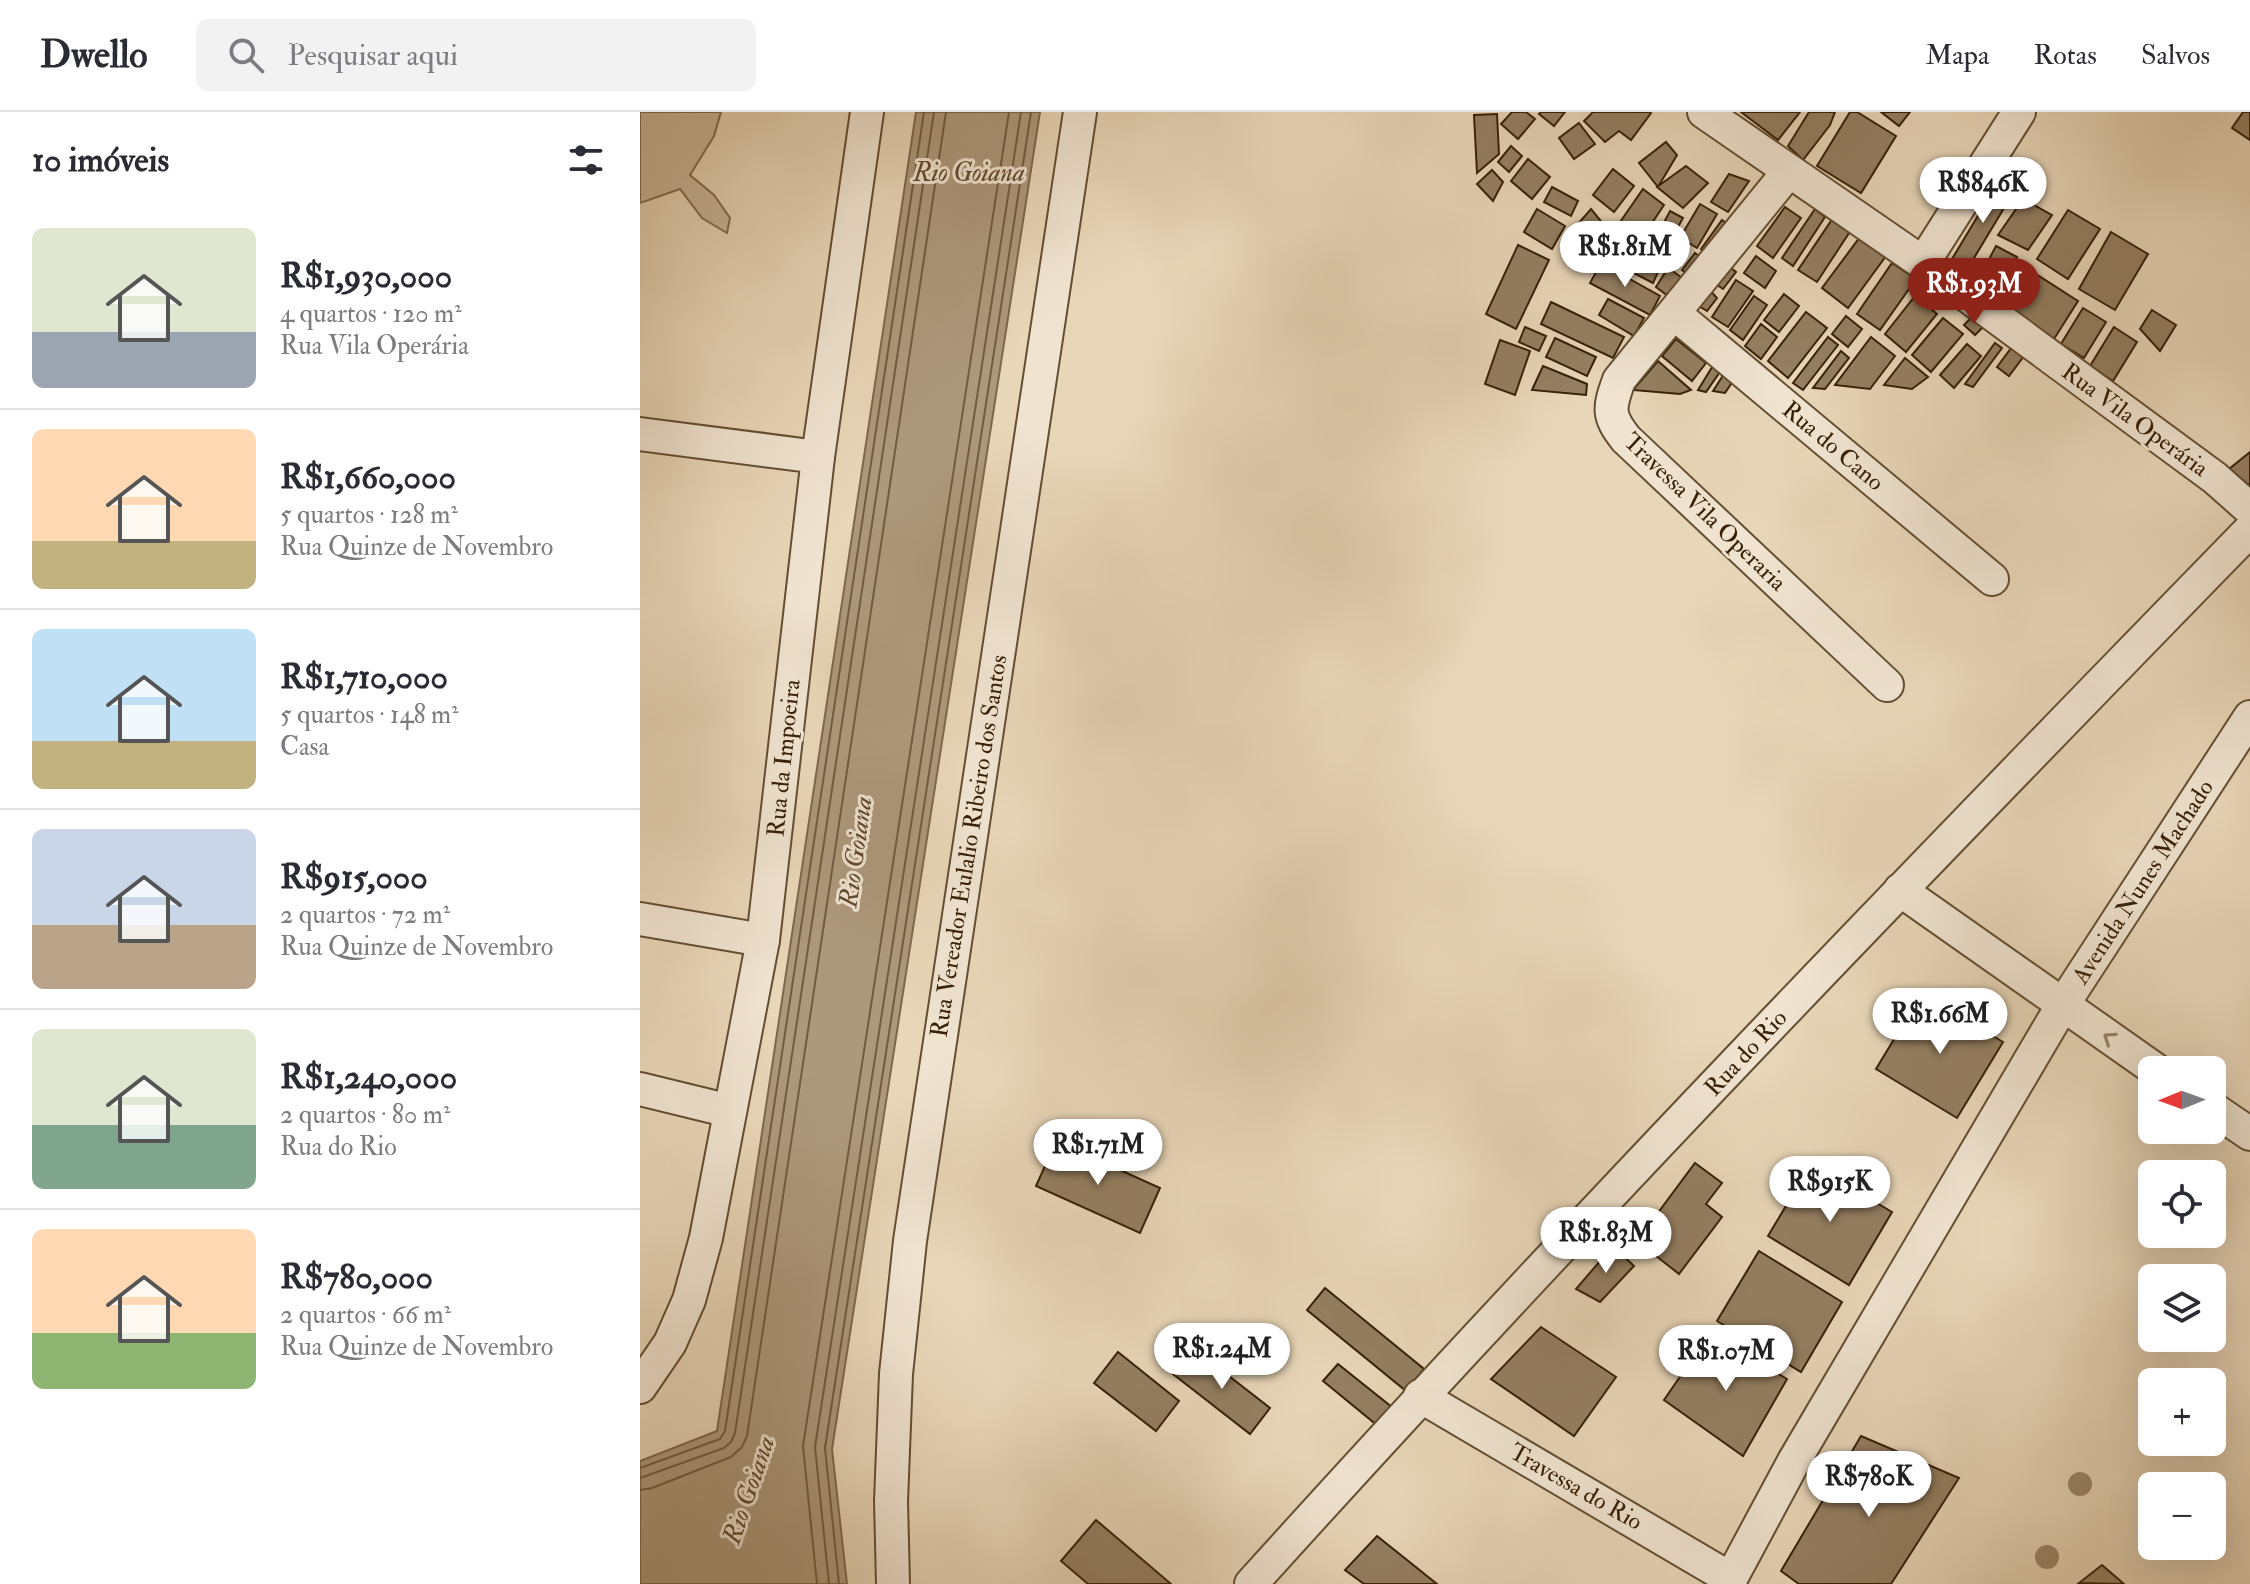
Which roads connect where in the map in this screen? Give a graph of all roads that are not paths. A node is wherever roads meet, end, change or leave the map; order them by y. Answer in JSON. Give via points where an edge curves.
{"nodes":[{"id":1,"x":867,"y":112,"type":"edge"},
{"id":2,"x":1080,"y":112,"type":"edge"},
{"id":3,"x":1704,"y":112,"type":"edge"},
{"id":4,"x":2019,"y":112,"type":"edge"},
{"id":5,"x":1789,"y":171,"type":"junction"},
{"id":6,"x":1923,"y":263,"type":"junction"},
{"id":7,"x":1675,"y":314,"type":"junction"},
{"id":8,"x":640,"y":434,"type":"edge"},
{"id":9,"x":818,"y":457,"type":"junction"},
{"id":10,"x":2250,"y":509,"type":"edge"},
{"id":11,"x":2250,"y":530,"type":"edge"},
{"id":12,"x":1992,"y":579,"type":"dead end"},
{"id":13,"x":1887,"y":685,"type":"dead end"},
{"id":14,"x":2250,"y":717,"type":"edge"},
{"id":15,"x":1900,"y":890,"type":"junction"},
{"id":16,"x":640,"y":919,"type":"edge"},
{"id":17,"x":763,"y":940,"type":"junction"},
{"id":18,"x":2062,"y":1006,"type":"junction"},
{"id":19,"x":2138,"y":1058,"type":"edge"},
{"id":20,"x":640,"y":1089,"type":"edge"},
{"id":21,"x":730,"y":1111,"type":"junction"},
{"id":22,"x":2226,"y":1118,"type":"edge"},
{"id":23,"x":2250,"y":1134,"type":"edge"},
{"id":24,"x":640,"y":1387,"type":"edge"},
{"id":25,"x":1429,"y":1388,"type":"junction"},
{"id":26,"x":1739,"y":1575,"type":"edge"},
{"id":27,"x":893,"y":1584,"type":"edge"},
{"id":28,"x":1251,"y":1584,"type":"edge"}],
"edges":[{"from":1,"to":9,"type":"street","name":"Rua da Impoeira"},
{"from":2,"to":27,"type":"street","name":"Rua Vereador Eulalio Ribeiro dos Santos","via":[[910,1241],[896,1374]]},
{"from":3,"to":5,"type":"street","name":"Rua Vila Operária"},
{"from":4,"to":6,"type":"street"},
{"from":5,"to":6,"type":"street","name":"Rua Vila Operária"},
{"from":5,"to":7,"type":"street","name":"Travessa Vila Operaria"},
{"from":6,"to":10,"type":"street","name":"Rua Vila Operária"},
{"from":7,"to":12,"type":"street","name":"Rua do Cano"},
{"from":7,"to":13,"type":"street","name":"Travessa Vila Operaria","via":[[1619,380],[1612,400],[1613,422]]},
{"from":8,"to":9,"type":"street"},
{"from":9,"to":17,"type":"street","name":"Rua da Impoeira"},
{"from":11,"to":15,"type":"street","name":"Rua do Rio"},
{"from":14,"to":18,"type":"street","name":"Avenida Nunes Machado"},
{"from":15,"to":18,"type":"street"},
{"from":15,"to":25,"type":"street","name":"Rua do Rio"},
{"from":16,"to":17,"type":"street"},
{"from":17,"to":21,"type":"street","name":"Rua da Impoeira"},
{"from":19,"to":18,"type":"street","one_way":true},
{"from":18,"to":26,"type":"street","name":"Avenida Nunes Machado","via":[[1794,1461]]},
{"from":20,"to":21,"type":"street"},
{"from":21,"to":24,"type":"street","name":"Rua da Impoeira","via":[[689,1300],[670,1343]]},
{"from":22,"to":23,"type":"street"},
{"from":25,"to":26,"type":"street","name":"Travessa do Rio"},
{"from":25,"to":28,"type":"street","name":"Rua do Rio"}]}
